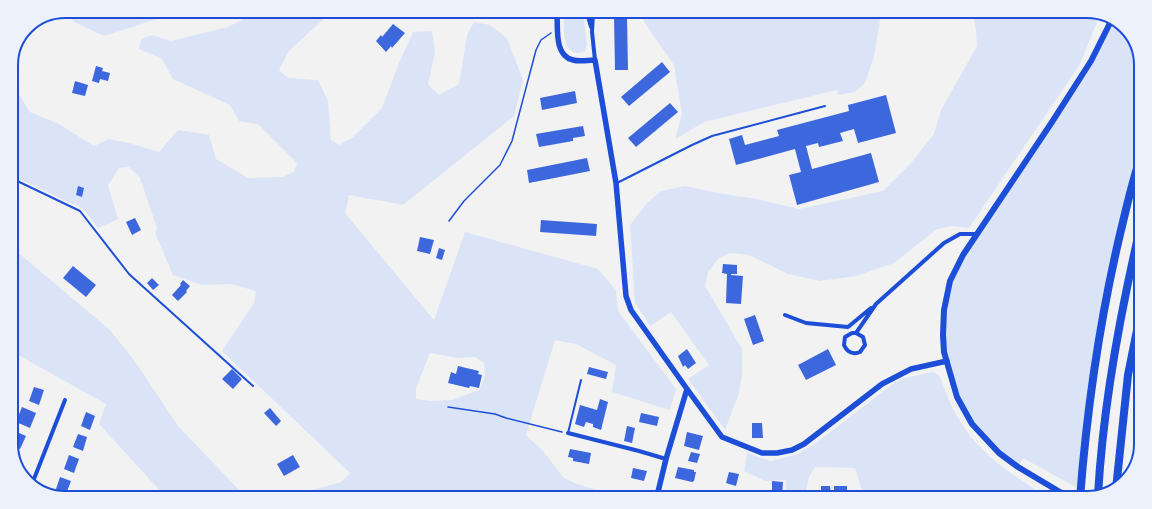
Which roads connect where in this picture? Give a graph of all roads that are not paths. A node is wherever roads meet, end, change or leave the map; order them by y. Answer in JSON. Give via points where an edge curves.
{"nodes":[{"id":1,"x":557,"y":18,"type":"edge"},
{"id":2,"x":588,"y":18,"type":"edge"},
{"id":3,"x":593,"y":18,"type":"edge"},
{"id":4,"x":1110,"y":24,"type":"edge"},
{"id":5,"x":592,"y":32,"type":"junction"},
{"id":6,"x":595,"y":60,"type":"junction"},
{"id":7,"x":825,"y":106,"type":"dead end"},
{"id":8,"x":1134,"y":177,"type":"edge"},
{"id":9,"x":18,"y":181,"type":"edge"},
{"id":10,"x":616,"y":183,"type":"junction"},
{"id":11,"x":977,"y":234,"type":"junction"},
{"id":12,"x":1134,"y":255,"type":"edge"},
{"id":13,"x":876,"y":304,"type":"junction"},
{"id":14,"x":785,"y":315,"type":"dead end"},
{"id":15,"x":856,"y":333,"type":"junction"},
{"id":16,"x":1134,"y":345,"type":"edge"},
{"id":17,"x":946,"y":361,"type":"junction"},
{"id":18,"x":581,"y":380,"type":"dead end"},
{"id":19,"x":253,"y":386,"type":"dead end"},
{"id":20,"x":687,"y":389,"type":"junction"},
{"id":21,"x":65,"y":400,"type":"dead end"},
{"id":22,"x":568,"y":433,"type":"joint"},
{"id":23,"x":666,"y":459,"type":"junction"},
{"id":24,"x":34,"y":479,"type":"edge"},
{"id":25,"x":1118,"y":479,"type":"edge"},
{"id":26,"x":1098,"y":489,"type":"edge"},
{"id":27,"x":658,"y":491,"type":"edge"},
{"id":28,"x":1058,"y":491,"type":"edge"},
{"id":29,"x":1081,"y":491,"type":"edge"}],
"edges":[{"from":1,"to":6,"type":"street","via":[[559,47],[564,55],[572,60]]},
{"from":2,"to":5,"type":"street"},
{"from":3,"to":5,"type":"street"},
{"from":4,"to":11,"type":"main road","via":[[1091,61]]},
{"from":5,"to":6,"type":"street"},
{"from":6,"to":10,"type":"street"},
{"from":7,"to":10,"type":"lane","via":[[712,136]]},
{"from":8,"to":29,"type":"highway","via":[[1112,267],[1096,354]]},
{"from":9,"to":19,"type":"lane","via":[[80,211],[129,274]]},
{"from":10,"to":20,"type":"street","via":[[626,296],[631,310]]},
{"from":11,"to":13,"type":"street","via":[[960,234],[944,243]]},
{"from":11,"to":17,"type":"main road","via":[[962,255],[950,281],[944,310]]},
{"from":12,"to":26,"type":"highway","via":[[1112,372]]},
{"from":13,"to":14,"type":"street","via":[[848,327],[806,323]]},
{"from":13,"to":15,"type":"street"},
{"from":15,"to":15,"type":"street","via":[[848,334],[844,341],[846,349],[852,353],[860,352],[864,345],[863,337]]},
{"from":16,"to":25,"type":"highway","via":[[1128,376]]},
{"from":17,"to":20,"type":"street","via":[[910,369],[882,384],[804,444],[777,453],[762,453],[722,437]]},
{"from":17,"to":28,"type":"main road","via":[[957,397],[972,424],[999,453]]},
{"from":18,"to":22,"type":"lane"},
{"from":20,"to":23,"type":"street"},
{"from":21,"to":24,"type":"street"},
{"from":22,"to":23,"type":"street"},
{"from":23,"to":27,"type":"street"}]}
